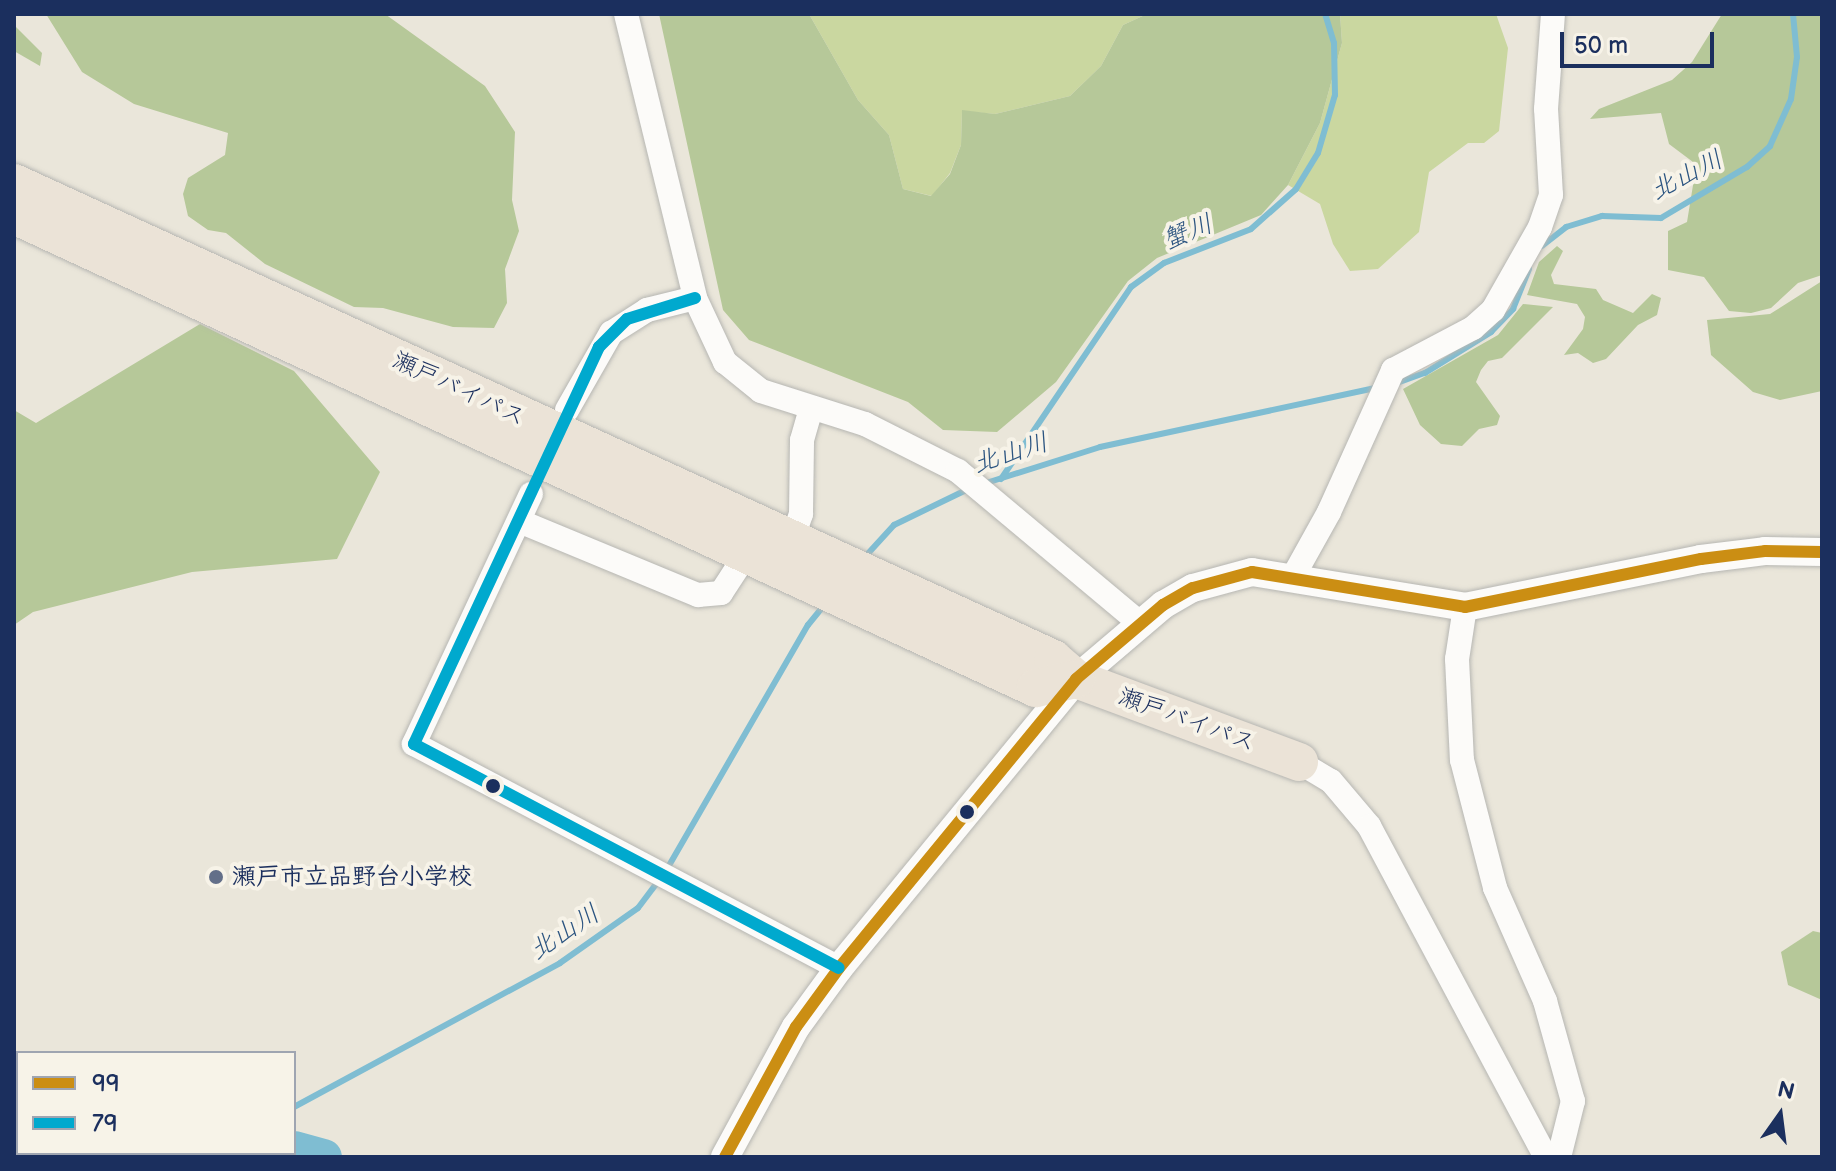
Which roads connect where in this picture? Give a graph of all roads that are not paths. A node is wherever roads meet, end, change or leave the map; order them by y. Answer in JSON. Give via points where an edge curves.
{"nodes":[{"id":1,"x":626,"y":14,"type":"edge"},
{"id":2,"x":1553,"y":14,"type":"edge"},
{"id":3,"x":14,"y":183,"type":"edge"},
{"id":4,"x":14,"y":215,"type":"edge"},
{"id":5,"x":695,"y":298,"type":"junction"},
{"id":6,"x":811,"y":408,"type":"junction"},
{"id":7,"x":567,"y":410,"type":"dead end"},
{"id":8,"x":531,"y":494,"type":"dead end"},
{"id":9,"x":519,"y":521,"type":"junction"},
{"id":10,"x":792,"y":540,"type":"junction"},
{"id":11,"x":1822,"y":552,"type":"edge"},
{"id":12,"x":745,"y":556,"type":"junction"},
{"id":13,"x":1294,"y":575,"type":"junction"},
{"id":14,"x":1465,"y":607,"type":"junction"},
{"id":15,"x":1140,"y":623,"type":"junction"},
{"id":16,"x":1076,"y":679,"type":"junction"},
{"id":17,"x":1299,"y":762,"type":"joint"},
{"id":18,"x":839,"y":968,"type":"junction"},
{"id":19,"x":725,"y":1157,"type":"edge"},
{"id":20,"x":1546,"y":1157,"type":"edge"},
{"id":21,"x":1559,"y":1157,"type":"edge"}],
"edges":[{"from":1,"to":5,"type":"street"},
{"from":2,"to":13,"type":"street","via":[[1546,109],[1551,195],[1540,227],[1493,310],[1473,328],[1393,370]]},
{"from":3,"to":10,"type":"highway","name":"瀬戸バイパス"},
{"from":4,"to":12,"type":"highway","name":"瀬戸バイパス","via":[[403,392]]},
{"from":5,"to":6,"type":"street","via":[[713,344],[741,378],[761,391]]},
{"from":5,"to":7,"type":"street","via":[[647,310],[611,333]]},
{"from":6,"to":10,"type":"street","via":[[802,440],[801,514]]},
{"from":6,"to":15,"type":"street","via":[[865,424],[958,471],[993,495]]},
{"from":8,"to":9,"type":"street"},
{"from":9,"to":12,"type":"street","via":[[698,595],[721,593]]},
{"from":9,"to":18,"type":"street","via":[[414,744]]},
{"from":10,"to":16,"type":"highway","name":"瀬戸バイパス","via":[[1053,659]]},
{"from":11,"to":14,"type":"street","via":[[1765,551],[1701,559]]},
{"from":12,"to":16,"type":"highway","name":"瀬戸バイパス","via":[[1036,688]]},
{"from":13,"to":14,"type":"street"},
{"from":13,"to":15,"type":"street","via":[[1252,572],[1218,580],[1183,593]]},
{"from":14,"to":21,"type":"street","via":[[1457,659],[1462,760],[1495,888],[1545,1001],[1573,1101]]},
{"from":15,"to":16,"type":"street"},
{"from":16,"to":17,"type":"highway","name":"瀬戸バイパス"},
{"from":16,"to":18,"type":"street"},
{"from":17,"to":20,"type":"street","via":[[1331,781],[1369,826]]},
{"from":18,"to":19,"type":"street","via":[[796,1027]]}]}
